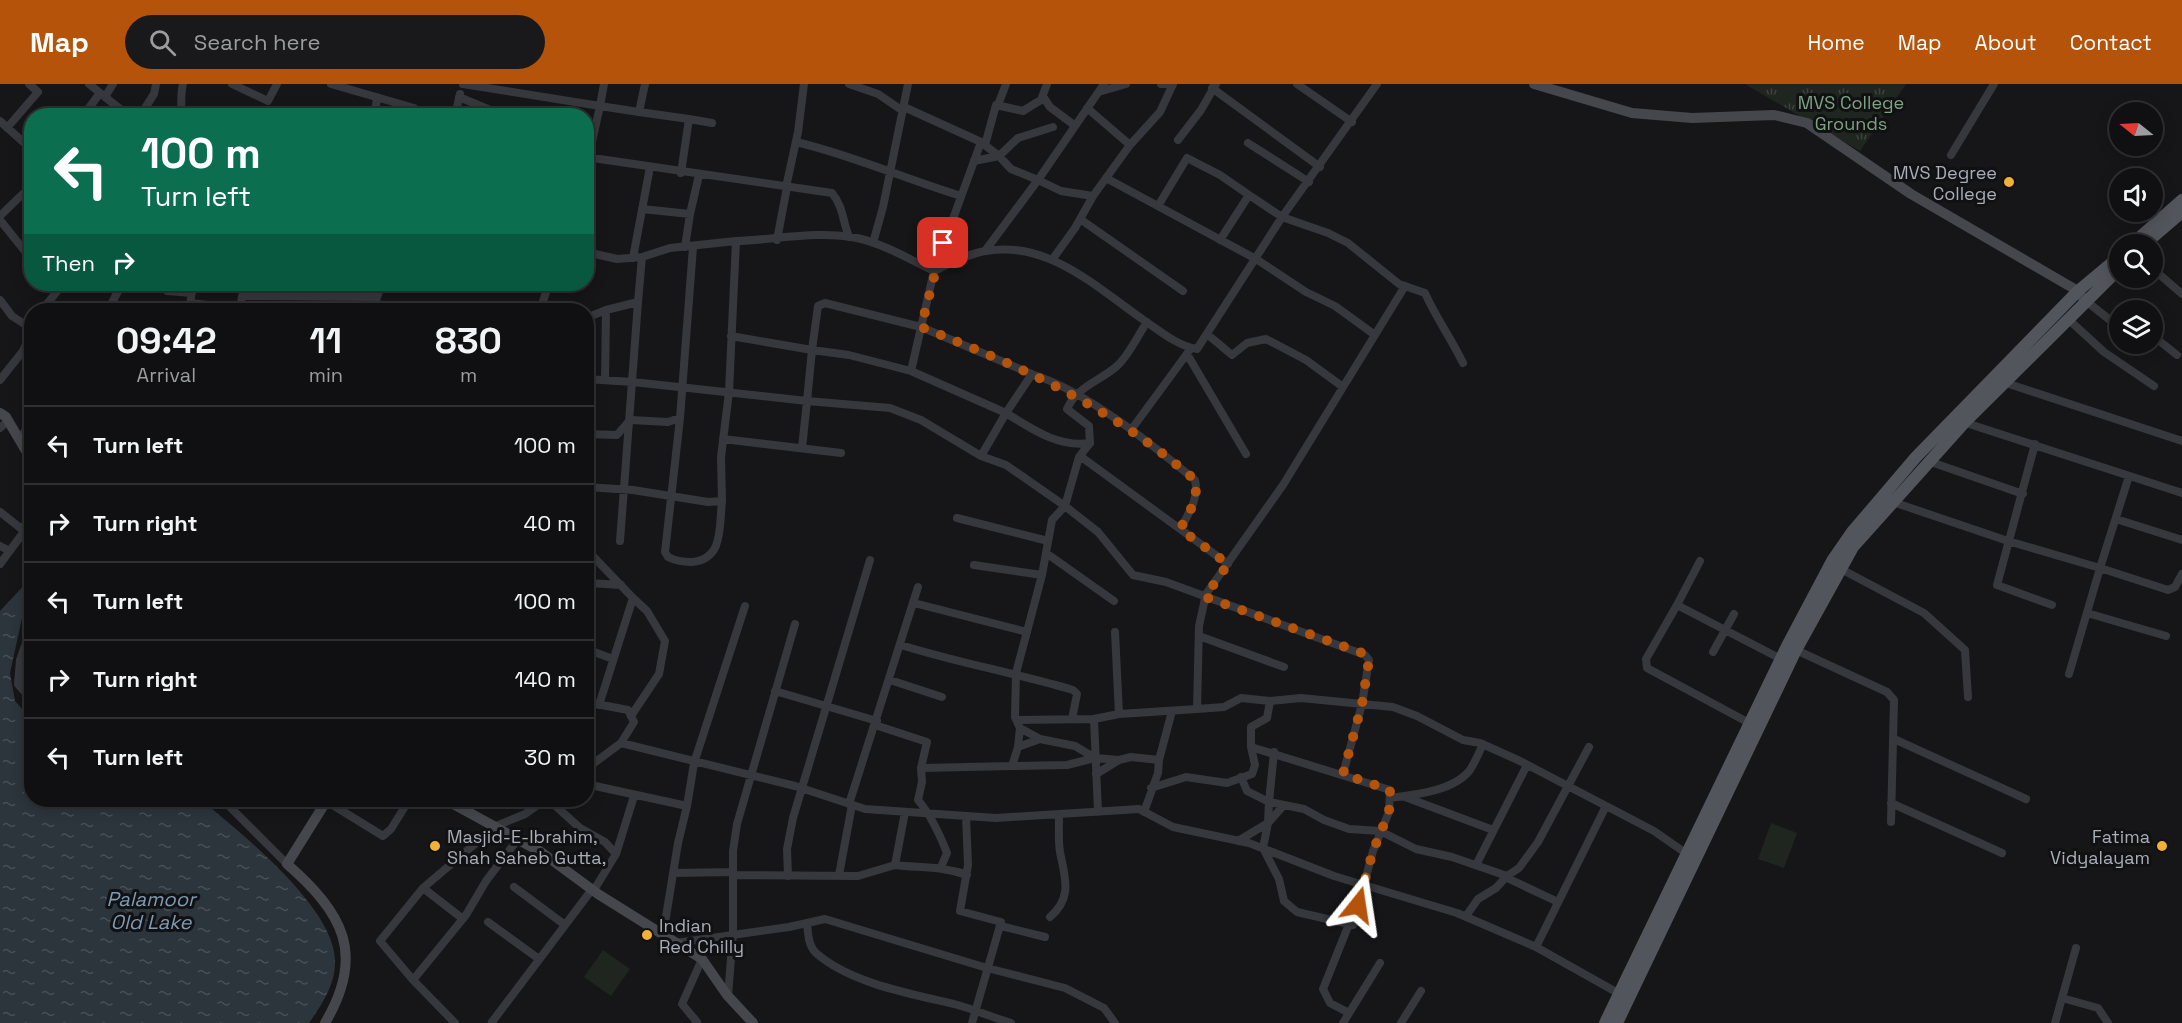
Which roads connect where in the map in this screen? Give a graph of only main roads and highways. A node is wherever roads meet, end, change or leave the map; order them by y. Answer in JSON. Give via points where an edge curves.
{"nodes":[{"id":1,"x":2182,"y":200,"type":"edge"},
{"id":2,"x":2182,"y":212,"type":"edge"},
{"id":3,"x":2144,"y":234,"type":"edge"},
{"id":4,"x":2157,"y":234,"type":"edge"},
{"id":5,"x":2109,"y":268,"type":"edge"},
{"id":6,"x":2109,"y":276,"type":"edge"},
{"id":7,"x":2082,"y":296,"type":"junction"},
{"id":8,"x":1959,"y":420,"type":"junction"},
{"id":9,"x":1886,"y":500,"type":"junction"},
{"id":10,"x":1836,"y":565,"type":"junction"},
{"id":11,"x":1605,"y":1023,"type":"edge"},
{"id":12,"x":1617,"y":1023,"type":"edge"}],
"edges":[{"from":1,"to":3,"type":"main road"},
{"from":2,"to":4,"type":"main road"},
{"from":5,"to":7,"type":"main road"},
{"from":6,"to":7,"type":"main road"},
{"from":7,"to":8,"type":"main road"},
{"from":7,"to":8,"type":"main road","via":[[2068,319]]},
{"from":8,"to":9,"type":"main road"},
{"from":8,"to":9,"type":"main road","via":[[1928,461]]},
{"from":9,"to":10,"type":"main road"},
{"from":10,"to":11,"type":"main road","via":[[1781,659]]},
{"from":10,"to":12,"type":"main road"}]}
